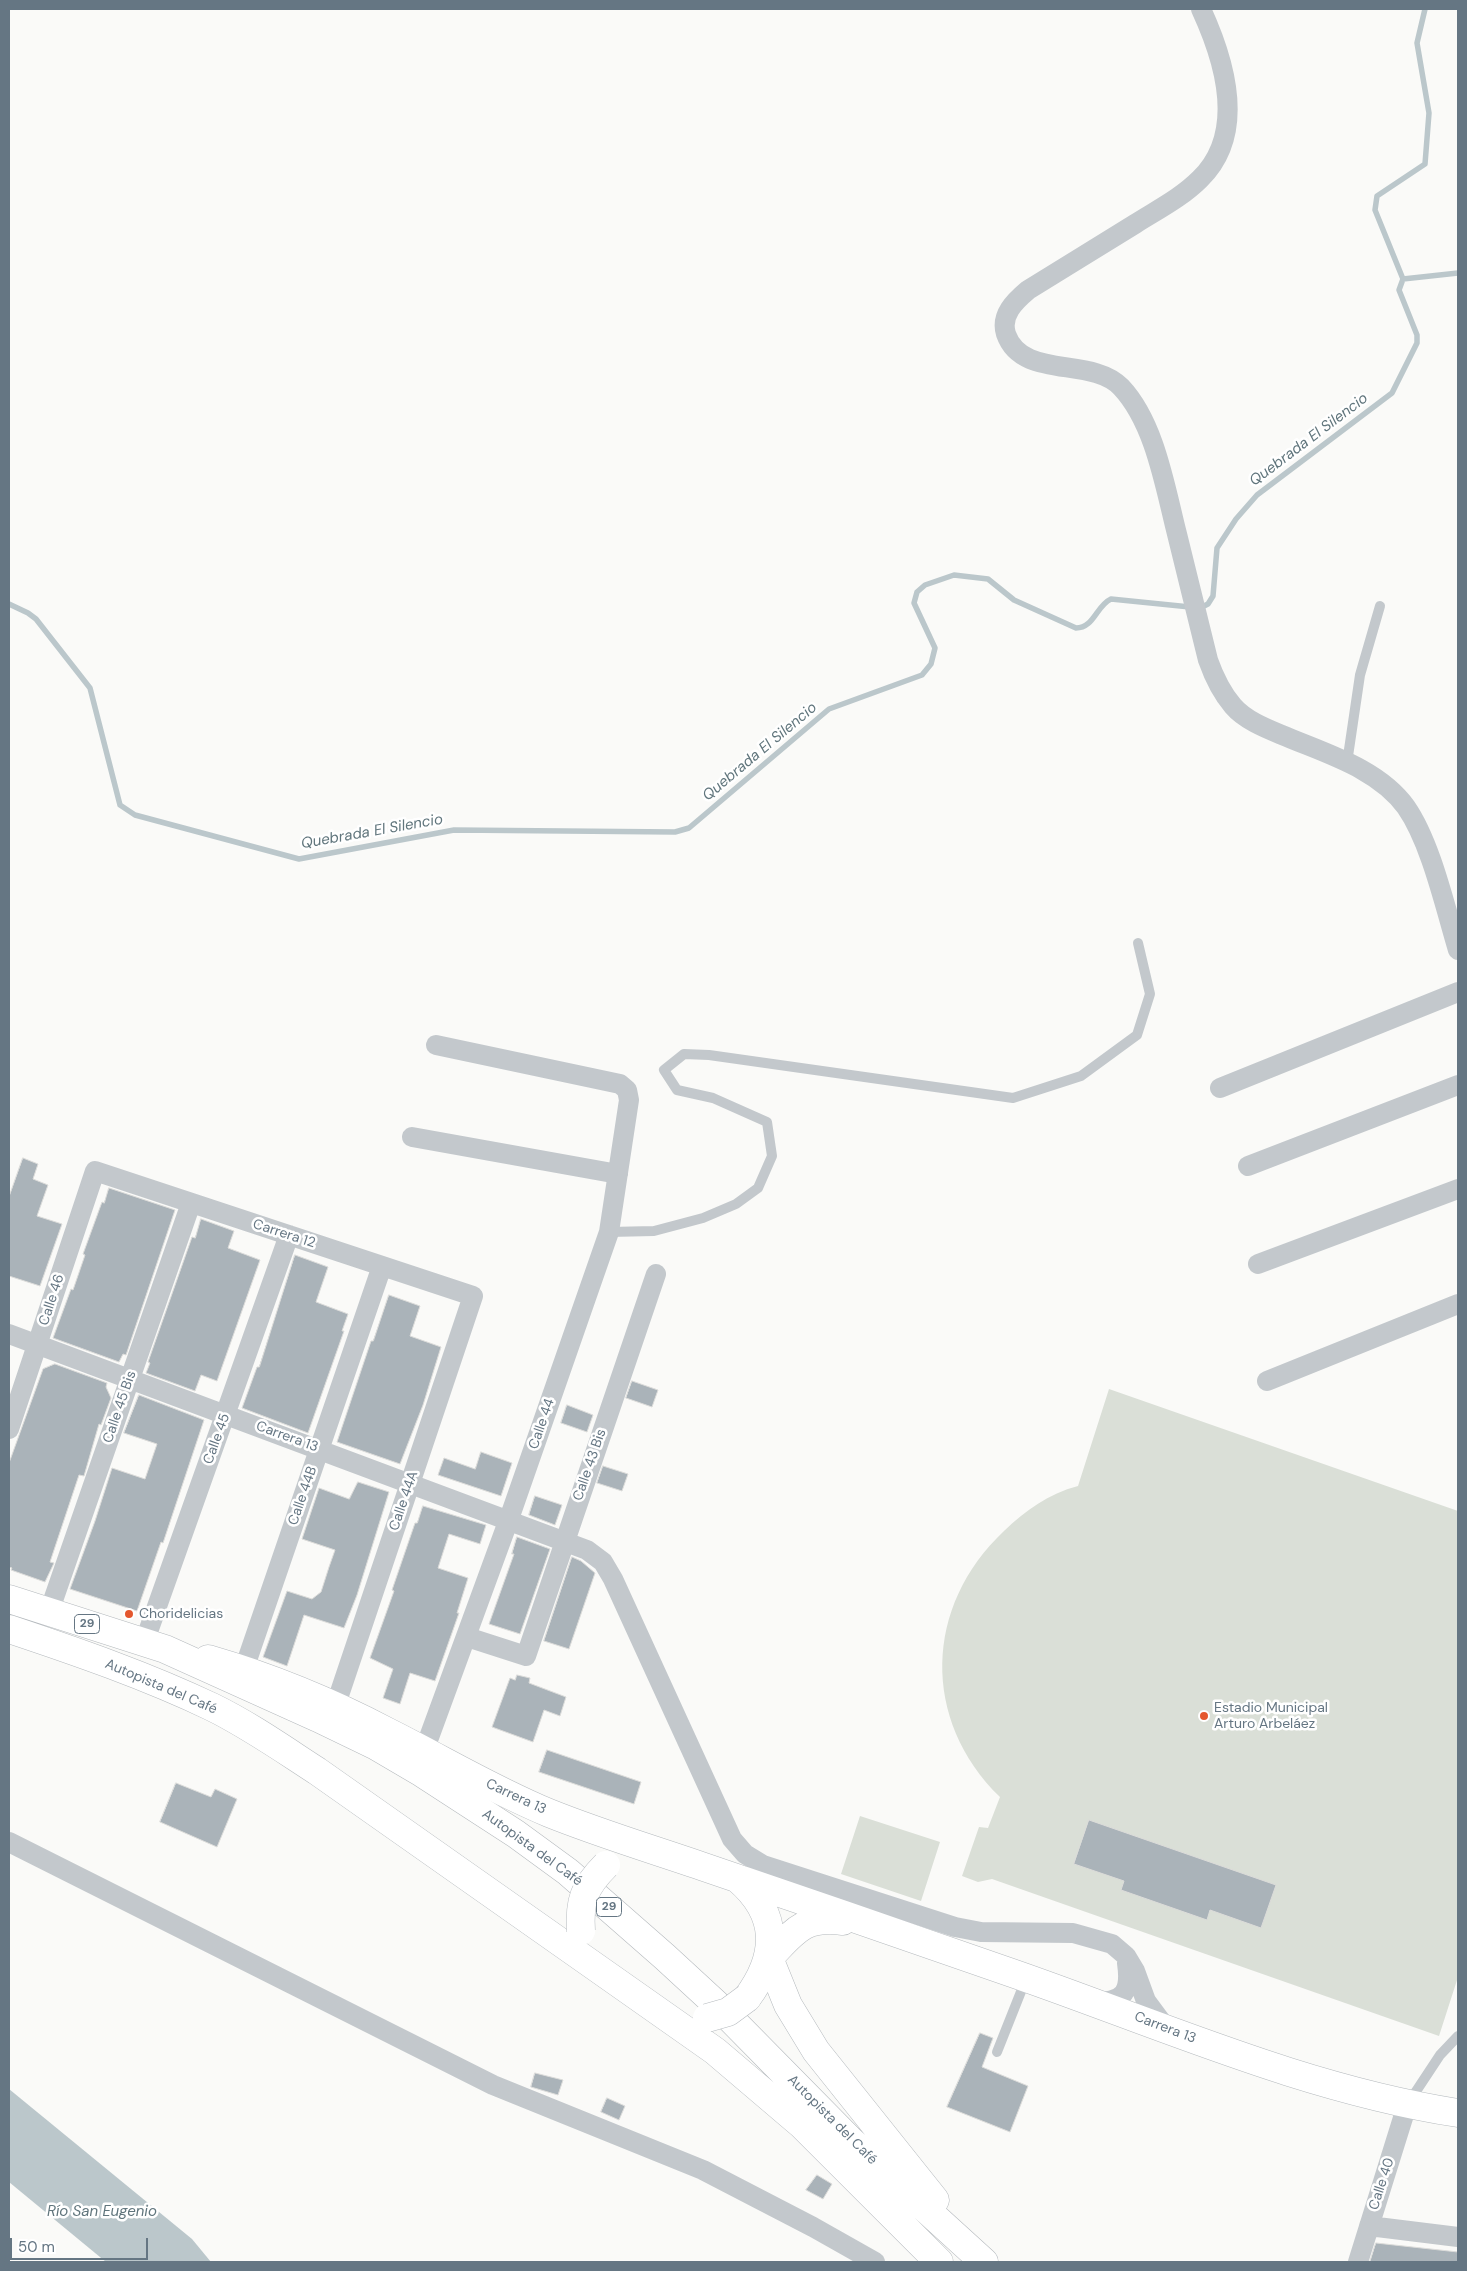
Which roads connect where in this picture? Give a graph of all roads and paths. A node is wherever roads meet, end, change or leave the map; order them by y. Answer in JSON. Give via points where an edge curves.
{"nodes":[{"id":1,"x":1201,"y":9,"type":"edge"},
{"id":2,"x":1380,"y":606,"type":"dead end"},
{"id":3,"x":1348,"y":764,"type":"junction"},
{"id":4,"x":1138,"y":943,"type":"dead end"},
{"id":5,"x":1458,"y":950,"type":"edge"},
{"id":6,"x":1458,"y":992,"type":"edge"},
{"id":7,"x":436,"y":1045,"type":"dead end"},
{"id":8,"x":1458,"y":1085,"type":"edge"},
{"id":9,"x":1220,"y":1088,"type":"dead end"},
{"id":10,"x":412,"y":1137,"type":"dead end"},
{"id":11,"x":1248,"y":1166,"type":"dead end"},
{"id":12,"x":95,"y":1171,"type":"joint"},
{"id":13,"x":618,"y":1174,"type":"junction"},
{"id":14,"x":1458,"y":1189,"type":"edge"},
{"id":15,"x":191,"y":1203,"type":"junction"},
{"id":16,"x":609,"y":1232,"type":"junction"},
{"id":17,"x":289,"y":1235,"type":"junction"},
{"id":18,"x":1258,"y":1264,"type":"dead end"},
{"id":19,"x":382,"y":1266,"type":"junction"},
{"id":20,"x":656,"y":1274,"type":"dead end"},
{"id":21,"x":473,"y":1296,"type":"joint"},
{"id":22,"x":1458,"y":1304,"type":"edge"},
{"id":23,"x":9,"y":1334,"type":"edge"},
{"id":24,"x":38,"y":1345,"type":"junction"},
{"id":25,"x":130,"y":1379,"type":"junction"},
{"id":26,"x":1267,"y":1382,"type":"dead end"},
{"id":27,"x":226,"y":1415,"type":"junction"},
{"id":28,"x":9,"y":1429,"type":"edge"},
{"id":29,"x":320,"y":1449,"type":"junction"},
{"id":30,"x":410,"y":1483,"type":"junction"},
{"id":31,"x":509,"y":1519,"type":"junction"},
{"id":32,"x":564,"y":1540,"type":"junction"},
{"id":33,"x":9,"y":1599,"type":"edge"},
{"id":34,"x":49,"y":1612,"type":"junction"},
{"id":35,"x":9,"y":1629,"type":"edge"},
{"id":36,"x":467,"y":1637,"type":"junction"},
{"id":37,"x":155,"y":1646,"type":"junction"},
{"id":38,"x":244,"y":1669,"type":"junction"},
{"id":39,"x":336,"y":1707,"type":"junction"},
{"id":40,"x":424,"y":1750,"type":"junction"},
{"id":41,"x":9,"y":1842,"type":"edge"},
{"id":42,"x":660,"y":1852,"type":"junction"},
{"id":43,"x":737,"y":1878,"type":"junction"},
{"id":44,"x":876,"y":1926,"type":"junction"},
{"id":45,"x":1126,"y":1956,"type":"junction"},
{"id":46,"x":769,"y":1958,"type":"junction"},
{"id":47,"x":604,"y":1974,"type":"junction"},
{"id":48,"x":1027,"y":1978,"type":"junction"},
{"id":49,"x":642,"y":2001,"type":"junction"},
{"id":50,"x":1095,"y":2002,"type":"junction"},
{"id":51,"x":1166,"y":2028,"type":"junction"},
{"id":52,"x":1458,"y":2036,"type":"edge"},
{"id":53,"x":997,"y":2052,"type":"dead end"},
{"id":54,"x":1407,"y":2105,"type":"junction"},
{"id":55,"x":1458,"y":2113,"type":"edge"},
{"id":56,"x":1369,"y":2226,"type":"junction"},
{"id":57,"x":1458,"y":2237,"type":"edge"},
{"id":58,"x":875,"y":2262,"type":"edge"},
{"id":59,"x":939,"y":2262,"type":"edge"},
{"id":60,"x":984,"y":2262,"type":"edge"},
{"id":61,"x":1358,"y":2262,"type":"edge"}],
"edges":[{"from":1,"to":3,"type":"street","via":[[1211,30],[1227,86],[1228,121],[1219,153],[1201,178],[1174,199],[1028,290],[1007,313],[1005,329],[1010,345],[1022,357],[1095,373],[1119,385],[1134,403],[1147,428],[1159,466],[1208,660],[1217,684],[1234,708],[1259,726]]},
{"from":2,"to":3,"type":"lane","via":[[1360,675]]},
{"from":3,"to":5,"type":"street","via":[[1381,781],[1405,806],[1423,838]]},
{"from":4,"to":16,"type":"lane","via":[[1150,994],[1137,1035],[1081,1076],[1014,1098],[684,1054],[664,1070],[677,1090],[713,1098],[766,1122],[772,1156],[758,1188],[736,1204],[703,1218],[654,1231]]},
{"from":6,"to":9,"type":"street"},
{"from":7,"to":13,"type":"street","name":"Calle 44","via":[[620,1084],[627,1090],[630,1100]]},
{"from":8,"to":11,"type":"street"},
{"from":10,"to":13,"type":"street"},
{"from":12,"to":15,"type":"street","name":"Carrera 12"},
{"from":12,"to":24,"type":"street","name":"Calle 46"},
{"from":13,"to":16,"type":"street","name":"Calle 44"},
{"from":14,"to":18,"type":"street"},
{"from":15,"to":17,"type":"street","name":"Carrera 12"},
{"from":15,"to":25,"type":"street","name":"Calle 45 Bis"},
{"from":16,"to":31,"type":"street","name":"Calle 44"},
{"from":17,"to":19,"type":"street","name":"Carrera 12"},
{"from":17,"to":27,"type":"street","name":"Calle 45"},
{"from":19,"to":21,"type":"street","name":"Carrera 12"},
{"from":19,"to":29,"type":"street","name":"Calle 44B"},
{"from":20,"to":32,"type":"street","name":"Calle 43 Bis"},
{"from":21,"to":30,"type":"street","name":"Calle 44A"},
{"from":22,"to":26,"type":"street"},
{"from":23,"to":24,"type":"street","name":"Carrera 13"},
{"from":24,"to":25,"type":"street","name":"Carrera 13"},
{"from":24,"to":28,"type":"street","name":"Calle 46"},
{"from":25,"to":27,"type":"street","name":"Carrera 13"},
{"from":25,"to":34,"type":"street","name":"Calle 45 Bis"},
{"from":27,"to":29,"type":"street","name":"Carrera 13"},
{"from":27,"to":37,"type":"street","name":"Calle 45"},
{"from":29,"to":30,"type":"street","name":"Carrera 13"},
{"from":29,"to":38,"type":"street","name":"Calle 44B"},
{"from":30,"to":31,"type":"street","name":"Carrera 13"},
{"from":30,"to":39,"type":"street","name":"Calle 44A"},
{"from":31,"to":32,"type":"street","name":"Carrera 13"},
{"from":31,"to":36,"type":"street","name":"Calle 44"},
{"from":32,"to":36,"type":"street","name":"Calle 43 Bis","via":[[526,1656]]},
{"from":32,"to":45,"type":"street","name":"Carrera 13","via":[[588,1550],[603,1562],[613,1578],[732,1839],[744,1854],[763,1864],[955,1927],[981,1932],[1073,1934],[1112,1944]]},
{"from":33,"to":34,"type":"main road","name":"Autopista del Café","number":"29"},
{"from":34,"to":37,"type":"main road","name":"Autopista del Café","number":"29"},
{"from":35,"to":47,"type":"main road","name":"Autopista del Café","number":"29","via":[[124,1669],[214,1708],[260,1734]]},
{"from":36,"to":40,"type":"street","name":"Calle 44"},
{"from":37,"to":38,"type":"main road","name":"Carrera 13"},
{"from":37,"to":60,"type":"main road","name":"Autopista del Café","number":"29","via":[[376,1746],[466,1801],[568,1872],[716,2004],[850,2140]]},
{"from":38,"to":39,"type":"main road","name":"Carrera 13"},
{"from":39,"to":40,"type":"main road","name":"Carrera 13"},
{"from":40,"to":42,"type":"main road","name":"Carrera 13","via":[[533,1806]]},
{"from":41,"to":58,"type":"street","via":[[493,2085],[703,2170]]},
{"from":42,"to":43,"type":"main road","name":"Carrera 13"},
{"from":42,"to":47,"type":"main road","bridge":true,"via":[[622,1855],[593,1878],[584,1894],[579,1912],[581,1931],[589,1954]]},
{"from":43,"to":44,"type":"main road","name":"Carrera 13"},
{"from":43,"to":46,"type":"main road","via":[[759,1902],[767,1920]]},
{"from":44,"to":46,"type":"main road","name":"Carrera 13","via":[[824,1919],[807,1923]]},
{"from":44,"to":48,"type":"main road","name":"Carrera 13"},
{"from":45,"to":50,"type":"street","via":[[1128,1988],[1120,1998]]},
{"from":45,"to":51,"type":"street","via":[[1146,2001]]},
{"from":46,"to":49,"type":"main road","bridge":true,"via":[[747,1998],[728,2012],[707,2018],[663,2010]]},
{"from":46,"to":60,"type":"main road","via":[[788,2005],[816,2051]]},
{"from":47,"to":49,"type":"main road","name":"Autopista del Café","number":"29"},
{"from":48,"to":50,"type":"main road","name":"Carrera 13"},
{"from":48,"to":53,"type":"lane"},
{"from":49,"to":59,"type":"main road","name":"Autopista del Café","number":"29","via":[[715,2051],[774,2100]]},
{"from":50,"to":51,"type":"main road","name":"Carrera 13"},
{"from":51,"to":54,"type":"main road","name":"Carrera 13","via":[[1240,2056]]},
{"from":52,"to":54,"type":"lane","via":[[1440,2054]]},
{"from":54,"to":55,"type":"main road","name":"Carrera 13"},
{"from":54,"to":56,"type":"street","name":"Calle 40"},
{"from":56,"to":57,"type":"street"},
{"from":56,"to":61,"type":"street","name":"Calle 40"}]}
